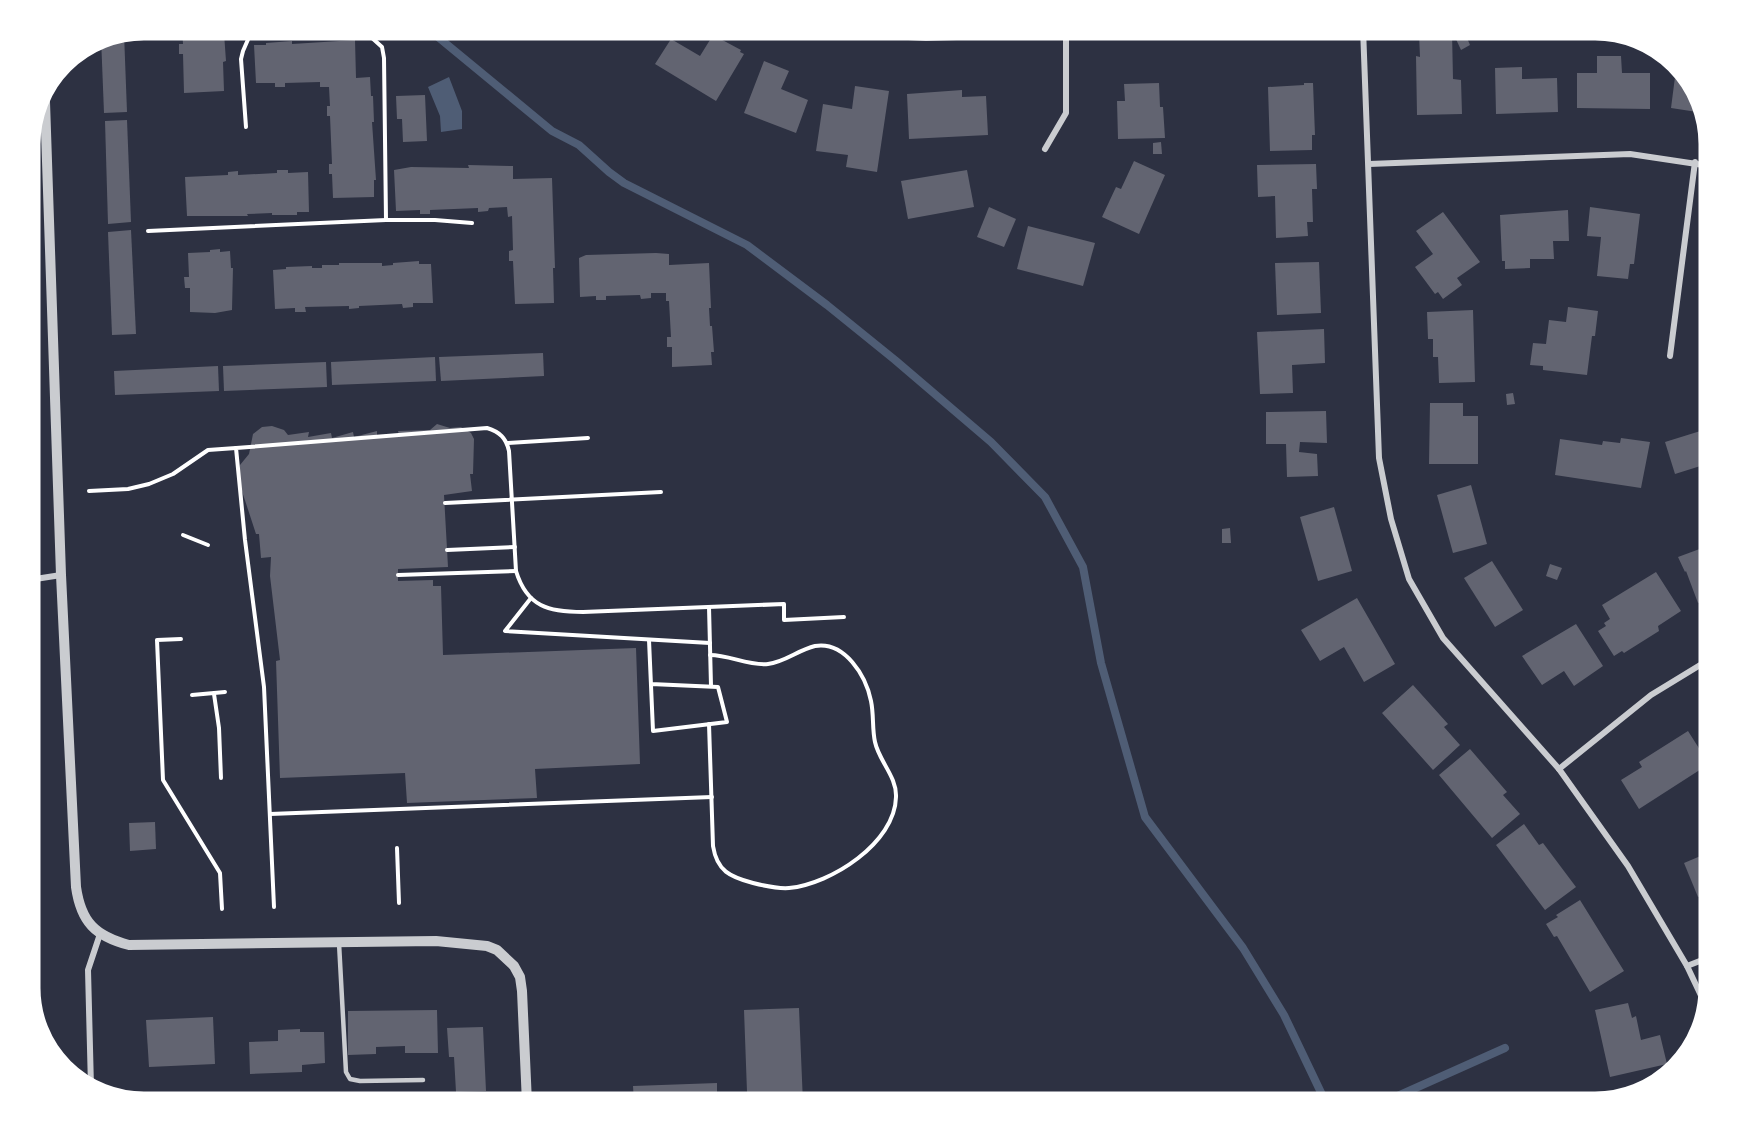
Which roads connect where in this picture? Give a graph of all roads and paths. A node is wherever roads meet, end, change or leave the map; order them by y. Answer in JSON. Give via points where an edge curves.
{"nodes":[{"id":1,"x":248,"y":39,"type":"edge"},
{"id":2,"x":373,"y":39,"type":"edge"},
{"id":3,"x":1066,"y":39,"type":"edge"},
{"id":4,"x":1363,"y":39,"type":"edge"},
{"id":5,"x":45,"y":110,"type":"edge"},
{"id":6,"x":246,"y":127,"type":"dead end"},
{"id":7,"x":1045,"y":149,"type":"dead end"},
{"id":8,"x":1695,"y":162,"type":"junction"},
{"id":9,"x":1700,"y":163,"type":"edge"},
{"id":10,"x":1369,"y":164,"type":"junction"},
{"id":11,"x":386,"y":220,"type":"junction"},
{"id":12,"x":472,"y":223,"type":"dead end"},
{"id":13,"x":148,"y":231,"type":"dead end"},
{"id":14,"x":1670,"y":356,"type":"dead end"},
{"id":15,"x":588,"y":438,"type":"dead end"},
{"id":16,"x":507,"y":443,"type":"junction"},
{"id":17,"x":236,"y":448,"type":"junction"},
{"id":18,"x":89,"y":491,"type":"dead end"},
{"id":19,"x":660,"y":492,"type":"dead end"},
{"id":20,"x":513,"y":500,"type":"junction"},
{"id":21,"x":445,"y":503,"type":"dead end"},
{"id":22,"x":183,"y":535,"type":"dead end"},
{"id":23,"x":208,"y":545,"type":"dead end"},
{"id":24,"x":515,"y":547,"type":"junction"},
{"id":25,"x":447,"y":550,"type":"dead end"},
{"id":26,"x":516,"y":571,"type":"junction"},
{"id":27,"x":61,"y":575,"type":"junction"},
{"id":28,"x":398,"y":575,"type":"dead end"},
{"id":29,"x":39,"y":578,"type":"edge"},
{"id":30,"x":531,"y":598,"type":"junction"},
{"id":31,"x":709,"y":607,"type":"junction"},
{"id":32,"x":844,"y":617,"type":"dead end"},
{"id":33,"x":181,"y":639,"type":"dead end"},
{"id":34,"x":649,"y":640,"type":"junction"},
{"id":35,"x":710,"y":643,"type":"junction"},
{"id":36,"x":710,"y":655,"type":"junction"},
{"id":37,"x":1700,"y":664,"type":"edge"},
{"id":38,"x":651,"y":684,"type":"junction"},
{"id":39,"x":711,"y":686,"type":"junction"},
{"id":40,"x":225,"y":692,"type":"dead end"},
{"id":41,"x":214,"y":694,"type":"junction"},
{"id":42,"x":192,"y":695,"type":"dead end"},
{"id":43,"x":709,"y":724,"type":"junction"},
{"id":44,"x":1559,"y":770,"type":"junction"},
{"id":45,"x":221,"y":778,"type":"dead end"},
{"id":46,"x":712,"y":797,"type":"junction"},
{"id":47,"x":270,"y":814,"type":"junction"},
{"id":48,"x":397,"y":848,"type":"dead end"},
{"id":49,"x":399,"y":903,"type":"dead end"},
{"id":50,"x":274,"y":907,"type":"dead end"},
{"id":51,"x":222,"y":909,"type":"dead end"},
{"id":52,"x":100,"y":934,"type":"junction"},
{"id":53,"x":339,"y":943,"type":"junction"},
{"id":54,"x":1700,"y":961,"type":"edge"},
{"id":55,"x":1687,"y":966,"type":"junction"},
{"id":56,"x":1700,"y":992,"type":"edge"},
{"id":57,"x":91,"y":1078,"type":"edge"},
{"id":58,"x":423,"y":1080,"type":"dead end"},
{"id":59,"x":527,"y":1093,"type":"edge"}],
"edges":[{"from":1,"to":6,"type":"path","via":[[241,59]]},
{"from":2,"to":11,"type":"path","via":[[382,47],[384,58]]},
{"from":3,"to":7,"type":"street","via":[[1066,112]]},
{"from":4,"to":10,"type":"street"},
{"from":5,"to":27,"type":"street"},
{"from":8,"to":9,"type":"street"},
{"from":8,"to":10,"type":"street","via":[[1630,154]]},
{"from":8,"to":14,"type":"street"},
{"from":10,"to":44,"type":"street","via":[[1379,458],[1390,519],[1409,579],[1443,638]]},
{"from":11,"to":12,"type":"path"},
{"from":11,"to":13,"type":"path"},
{"from":15,"to":16,"type":"path"},
{"from":16,"to":17,"type":"path","via":[[501,434],[481,428]]},
{"from":16,"to":20,"type":"path"},
{"from":17,"to":18,"type":"path","via":[[208,450],[180,471],[149,484]]},
{"from":17,"to":47,"type":"path","via":[[264,687]]},
{"from":19,"to":20,"type":"path"},
{"from":20,"to":21,"type":"path"},
{"from":20,"to":24,"type":"path"},
{"from":22,"to":23,"type":"path"},
{"from":24,"to":25,"type":"path"},
{"from":24,"to":26,"type":"path"},
{"from":26,"to":28,"type":"path"},
{"from":26,"to":30,"type":"path"},
{"from":27,"to":29,"type":"street"},
{"from":27,"to":52,"type":"street","via":[[76,887],[80,908]]},
{"from":30,"to":31,"type":"path","via":[[546,609],[567,612]]},
{"from":30,"to":34,"type":"path","via":[[505,631]]},
{"from":31,"to":32,"type":"path","via":[[784,604],[784,620]]},
{"from":31,"to":35,"type":"path"},
{"from":33,"to":51,"type":"path","via":[[158,639],[162,776],[220,873]]},
{"from":34,"to":35,"type":"path"},
{"from":34,"to":38,"type":"path"},
{"from":35,"to":36,"type":"path"},
{"from":36,"to":39,"type":"path"},
{"from":36,"to":46,"type":"path","via":[[768,664],[816,646],[837,649],[855,665],[867,687],[875,743],[896,797],[891,818],[883,830],[868,850],[849,865],[813,882],[780,888],[742,880],[719,866],[713,846]]},
{"from":37,"to":44,"type":"street","via":[[1651,695]]},
{"from":38,"to":39,"type":"path"},
{"from":38,"to":43,"type":"path","via":[[653,731]]},
{"from":39,"to":43,"type":"path","via":[[718,687],[727,722]]},
{"from":40,"to":41,"type":"path"},
{"from":41,"to":42,"type":"path"},
{"from":41,"to":45,"type":"path"},
{"from":43,"to":46,"type":"path"},
{"from":44,"to":55,"type":"street","via":[[1628,866]]},
{"from":46,"to":47,"type":"path"},
{"from":47,"to":50,"type":"path"},
{"from":48,"to":49,"type":"path"},
{"from":52,"to":53,"type":"street","via":[[129,945]]},
{"from":52,"to":57,"type":"street","via":[[88,970]]},
{"from":53,"to":58,"type":"lane","via":[[346,1072],[350,1079]]},
{"from":53,"to":59,"type":"street","via":[[436,941],[497,950],[517,972],[522,991]]},
{"from":54,"to":55,"type":"street"},
{"from":55,"to":56,"type":"street"}]}
